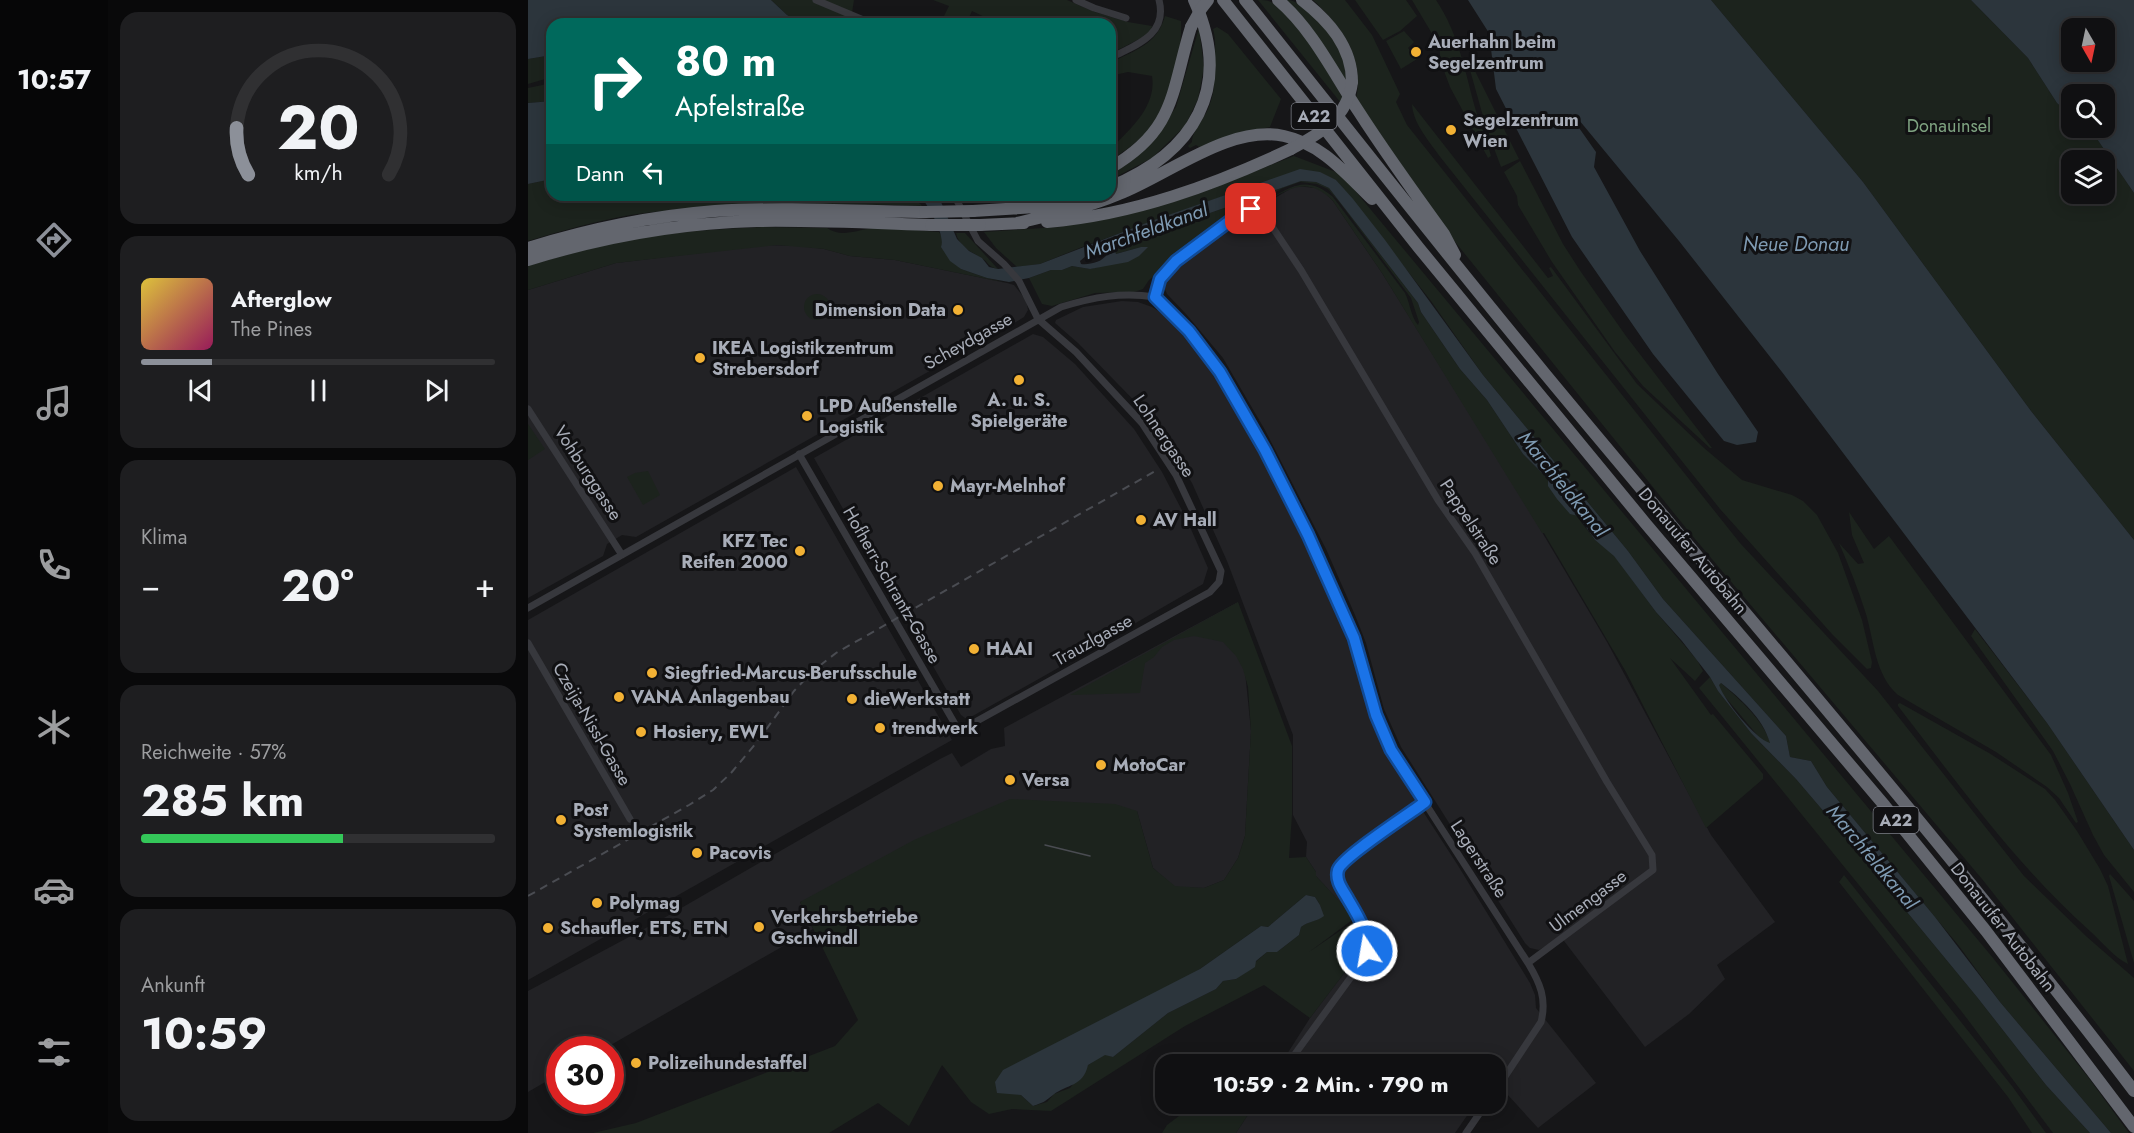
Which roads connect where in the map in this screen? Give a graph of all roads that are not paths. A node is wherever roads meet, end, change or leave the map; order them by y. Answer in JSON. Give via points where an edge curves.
{"nodes":[{"id":1,"x":816,"y":0,"type":"edge"},
{"id":2,"x":1076,"y":0,"type":"edge"},
{"id":3,"x":1159,"y":0,"type":"edge"},
{"id":4,"x":1194,"y":0,"type":"edge"},
{"id":5,"x":1208,"y":0,"type":"edge"},
{"id":6,"x":1223,"y":0,"type":"edge"},
{"id":7,"x":1245,"y":0,"type":"edge"},
{"id":8,"x":1278,"y":0,"type":"edge"},
{"id":9,"x":1302,"y":0,"type":"edge"},
{"id":10,"x":1094,"y":4,"type":"edge"},
{"id":11,"x":859,"y":18,"type":"edge"},
{"id":12,"x":1126,"y":18,"type":"dead end"},
{"id":13,"x":1116,"y":55,"type":"edge"},
{"id":14,"x":1116,"y":164,"type":"edge"},
{"id":15,"x":1116,"y":184,"type":"edge"},
{"id":16,"x":1116,"y":195,"type":"edge"},
{"id":17,"x":957,"y":201,"type":"edge"},
{"id":18,"x":1023,"y":201,"type":"edge"},
{"id":19,"x":1062,"y":201,"type":"edge"},
{"id":20,"x":1101,"y":201,"type":"edge"},
{"id":21,"x":993,"y":209,"type":"junction"},
{"id":22,"x":1017,"y":223,"type":"junction"},
{"id":23,"x":1406,"y":231,"type":"junction"},
{"id":24,"x":528,"y":248,"type":"edge"},
{"id":25,"x":528,"y":260,"type":"edge"},
{"id":26,"x":1468,"y":280,"type":"junction"},
{"id":27,"x":1155,"y":297,"type":"junction"},
{"id":28,"x":1038,"y":319,"type":"junction"},
{"id":29,"x":528,"y":408,"type":"edge"},
{"id":30,"x":799,"y":454,"type":"junction"},
{"id":31,"x":622,"y":555,"type":"junction"},
{"id":32,"x":1210,"y":592,"type":"joint"},
{"id":33,"x":528,"y":608,"type":"edge"},
{"id":34,"x":528,"y":644,"type":"edge"},
{"id":35,"x":959,"y":731,"type":"joint"},
{"id":36,"x":1425,"y":802,"type":"junction"},
{"id":37,"x":630,"y":819,"type":"dead end"},
{"id":38,"x":1652,"y":855,"type":"joint"},
{"id":39,"x":1528,"y":963,"type":"junction"},
{"id":40,"x":1295,"y":1054,"type":"edge"},
{"id":41,"x":1506,"y":1075,"type":"edge"},
{"id":42,"x":2134,"y":1091,"type":"edge"},
{"id":43,"x":1479,"y":1114,"type":"edge"},
{"id":44,"x":2134,"y":1127,"type":"edge"},
{"id":45,"x":1466,"y":1133,"type":"edge"}],
"edges":[{"from":1,"to":11,"type":"street"},
{"from":2,"to":10,"type":"street"},
{"from":3,"to":13,"type":"street","via":[[1162,9],[1157,30]]},
{"from":4,"to":15,"type":"highway","via":[[1210,55],[1207,90],[1200,111],[1190,130],[1166,156]]},
{"from":5,"to":14,"type":"highway","bridge":true,"via":[[1191,27],[1175,92],[1160,124],[1139,148]]},
{"from":6,"to":23,"type":"highway","name":"Donauufer Autobahn","number":"A22"},
{"from":7,"to":26,"type":"highway","name":"Donauufer Autobahn","number":"A22"},
{"from":8,"to":26,"type":"highway","via":[[1313,40],[1444,234]]},
{"from":9,"to":22,"type":"highway","bridge":true,"via":[[1340,39],[1350,64],[1349,98],[1335,120],[1321,132],[1219,181],[1147,204],[1059,221]]},
{"from":10,"to":12,"type":"street"},
{"from":16,"to":23,"type":"highway","via":[[1230,140],[1265,134],[1294,138],[1320,151]]},
{"from":17,"to":28,"type":"street","via":[[978,241],[1019,281]]},
{"from":18,"to":21,"type":"highway"},
{"from":19,"to":21,"type":"highway","via":[[1037,207]]},
{"from":20,"to":22,"type":"highway"},
{"from":21,"to":24,"type":"highway","bridge":true,"via":[[697,213],[607,227]]},
{"from":22,"to":25,"type":"highway","bridge":true,"via":[[780,221],[702,225],[616,237]]},
{"from":23,"to":44,"type":"highway","name":"Donauufer Autobahn","number":"A22","via":[[1986,930]]},
{"from":26,"to":42,"type":"highway","name":"Donauufer Autobahn","number":"A22","via":[[1898,794]]},
{"from":27,"to":28,"type":"street","name":"Scheydgasse","via":[[1092,297]]},
{"from":27,"to":36,"type":"street","name":"Lagerstraße","via":[[1189,331],[1220,372],[1265,450],[1354,638],[1376,715],[1391,750]]},
{"from":27,"to":38,"type":"street","name":"Pappelstraße","via":[[1160,279],[1176,261],[1243,211],[1257,210],[1269,222],[1438,500],[1475,553]]},
{"from":28,"to":30,"type":"street","name":"Scheydgasse"},
{"from":28,"to":32,"type":"street","name":"Lohnergasse","via":[[1124,402],[1176,475],[1221,570],[1219,582]]},
{"from":29,"to":31,"type":"street","name":"Vohburggasse"},
{"from":30,"to":31,"type":"street","name":"Scheydgasse"},
{"from":30,"to":35,"type":"street","name":"Hofherr-Schrantz-Gasse"},
{"from":31,"to":33,"type":"street","name":"Scheydgasse"},
{"from":32,"to":35,"type":"street","name":"Trauzlgasse"},
{"from":34,"to":37,"type":"street","name":"Czeija-Nissl-Gasse"},
{"from":36,"to":39,"type":"street","name":"Lagerstraße"},
{"from":36,"to":40,"type":"street","via":[[1339,867],[1337,878],[1361,922],[1367,951]]},
{"from":38,"to":39,"type":"street","name":"Ulmengasse","via":[[1653,870]]},
{"from":39,"to":41,"type":"street","name":"Lagerstraße","via":[[1544,997],[1544,1010],[1541,1022]]},
{"from":43,"to":45,"type":"street"}]}
